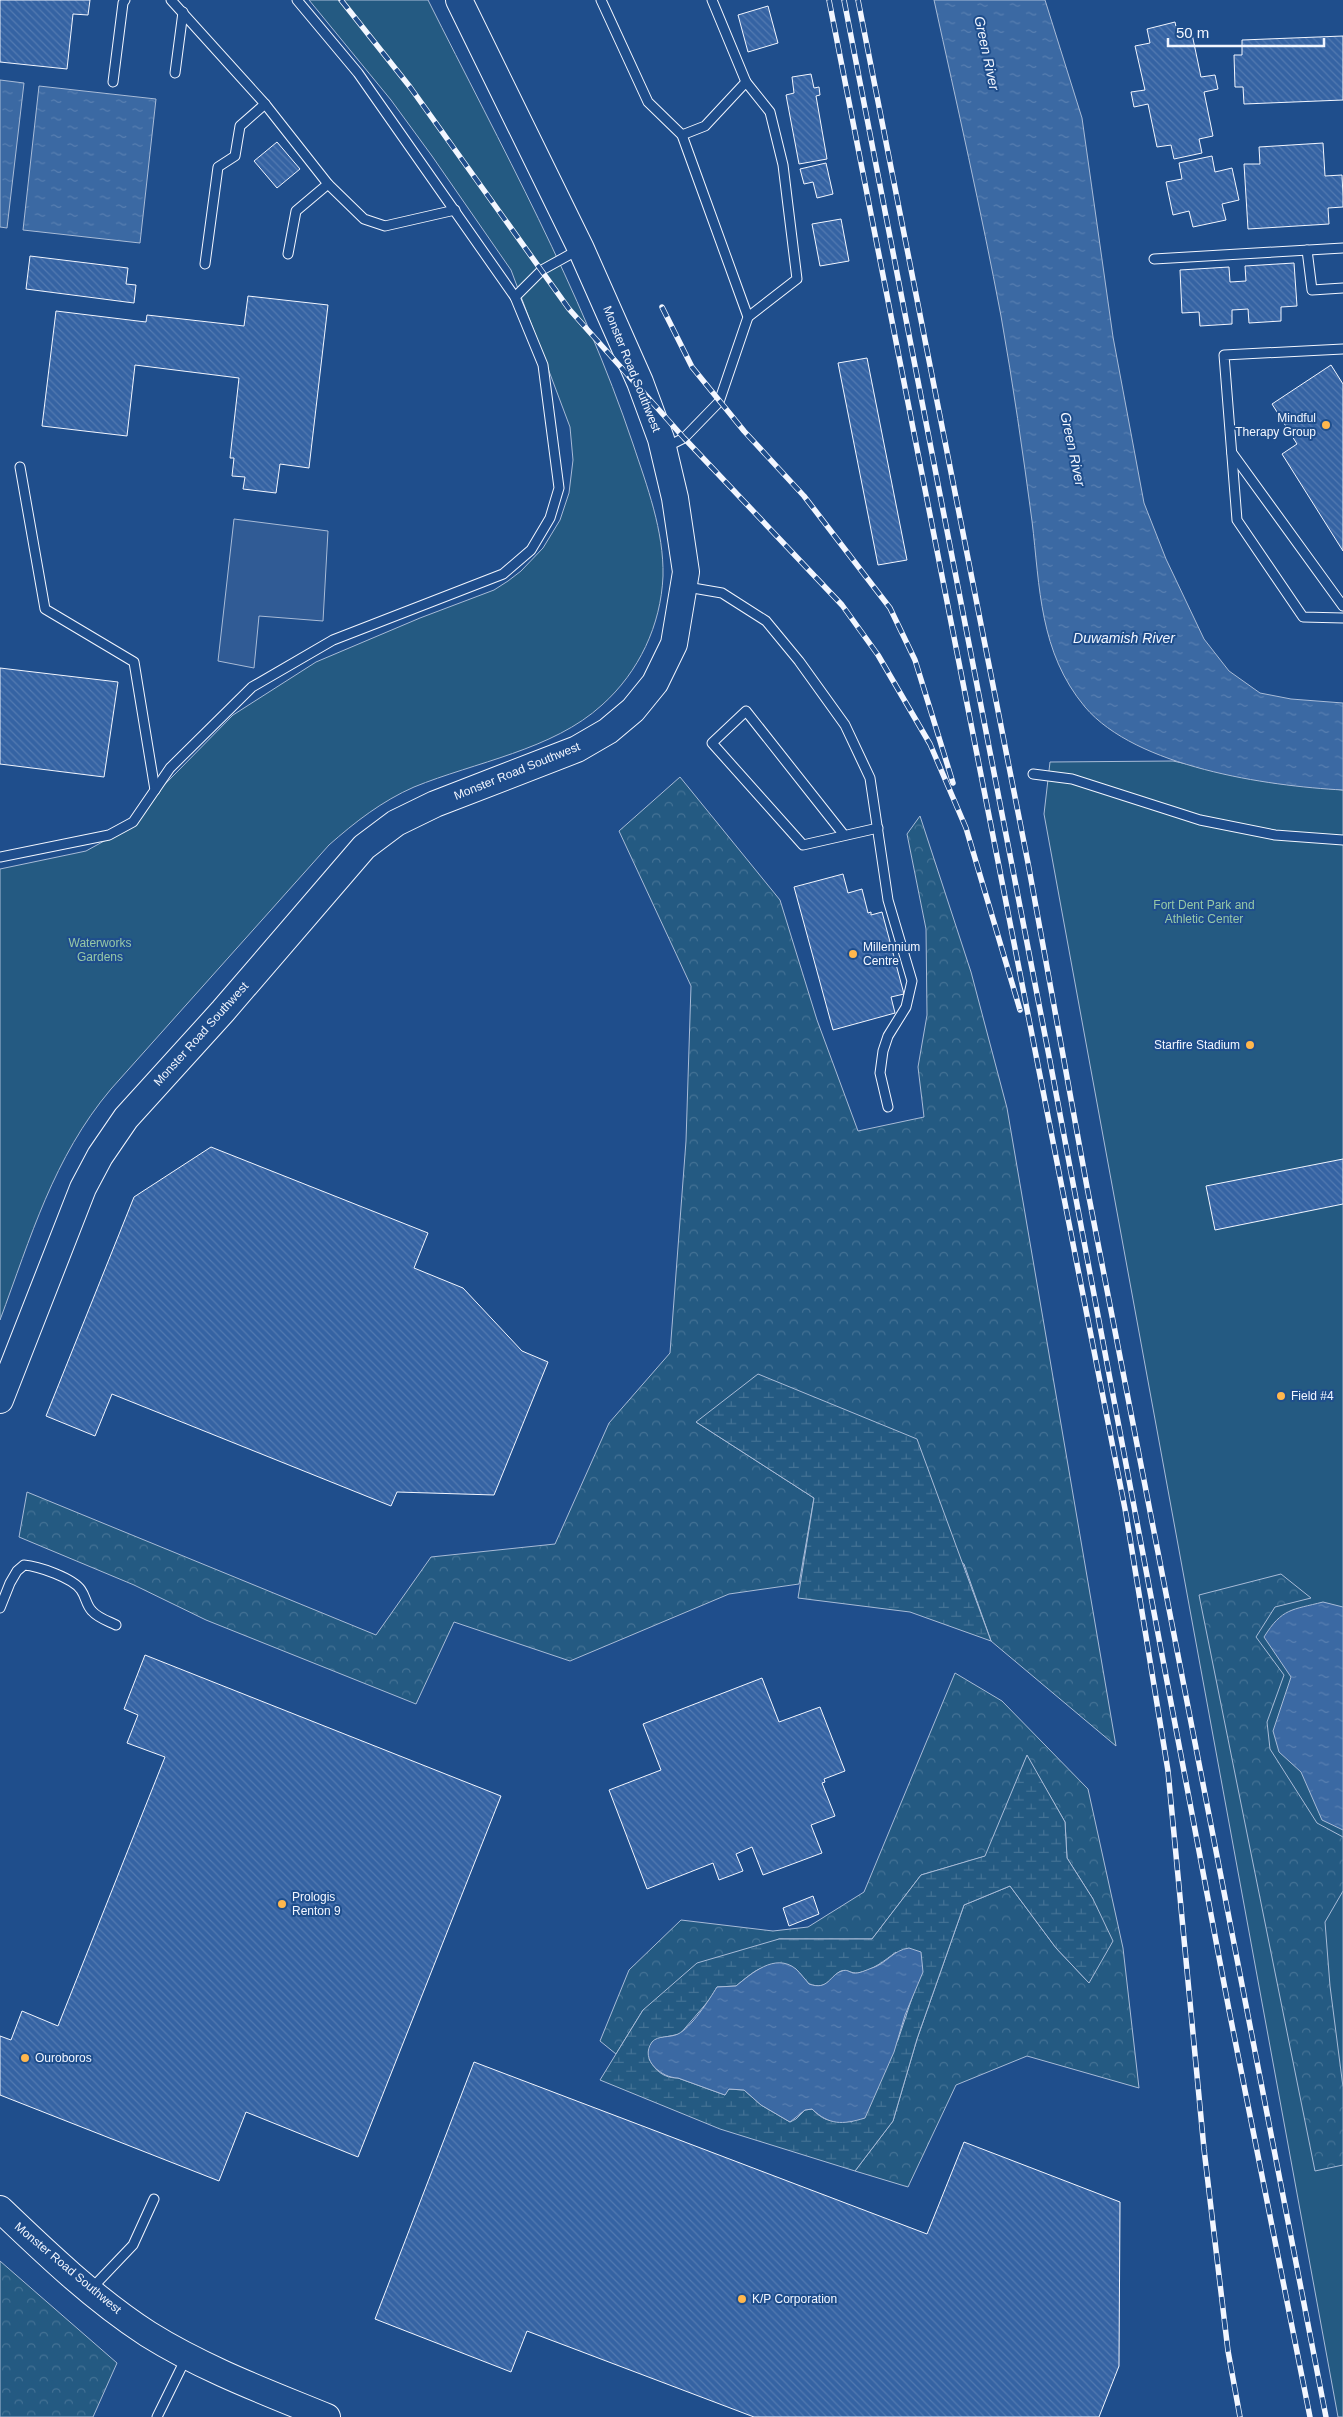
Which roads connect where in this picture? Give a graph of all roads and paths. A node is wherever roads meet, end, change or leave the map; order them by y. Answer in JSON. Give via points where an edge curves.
{"nodes":[{"id":1,"x":125,"y":0,"type":"edge"},
{"id":2,"x":171,"y":0,"type":"edge"},
{"id":3,"x":297,"y":0,"type":"edge"},
{"id":4,"x":459,"y":0,"type":"edge"},
{"id":5,"x":601,"y":0,"type":"edge"},
{"id":6,"x":712,"y":0,"type":"edge"},
{"id":7,"x":183,"y":12,"type":"junction"},
{"id":8,"x":175,"y":73,"type":"dead end"},
{"id":9,"x":113,"y":82,"type":"dead end"},
{"id":10,"x":746,"y":82,"type":"junction"},
{"id":11,"x":265,"y":104,"type":"junction"},
{"id":12,"x":682,"y":135,"type":"junction"},
{"id":13,"x":328,"y":184,"type":"junction"},
{"id":14,"x":455,"y":210,"type":"junction"},
{"id":15,"x":1343,"y":248,"type":"edge"},
{"id":16,"x":581,"y":249,"type":"junction"},
{"id":17,"x":1307,"y":250,"type":"junction"},
{"id":18,"x":288,"y":254,"type":"dead end"},
{"id":19,"x":1154,"y":258,"type":"dead end"},
{"id":20,"x":206,"y":264,"type":"dead end"},
{"id":21,"x":1343,"y":288,"type":"edge"},
{"id":22,"x":515,"y":297,"type":"junction"},
{"id":23,"x":748,"y":317,"type":"junction"},
{"id":24,"x":1343,"y":349,"type":"edge"},
{"id":25,"x":663,"y":448,"type":"junction"},
{"id":26,"x":1232,"y":453,"type":"junction"},
{"id":27,"x":20,"y":467,"type":"dead end"},
{"id":28,"x":684,"y":586,"type":"junction"},
{"id":29,"x":1343,"y":606,"type":"edge"},
{"id":30,"x":1343,"y":618,"type":"edge"},
{"id":31,"x":1033,"y":774,"type":"dead end"},
{"id":32,"x":155,"y":790,"type":"junction"},
{"id":33,"x":878,"y":828,"type":"junction"},
{"id":34,"x":844,"y":835,"type":"junction"},
{"id":35,"x":1343,"y":840,"type":"edge"},
{"id":36,"x":0,"y":858,"type":"edge"},
{"id":37,"x":888,"y":1107,"type":"dead end"},
{"id":38,"x":0,"y":1400,"type":"edge"},
{"id":39,"x":0,"y":1608,"type":"edge"},
{"id":40,"x":116,"y":1625,"type":"dead end"},
{"id":41,"x":154,"y":2200,"type":"dead end"},
{"id":42,"x":0,"y":2209,"type":"edge"},
{"id":43,"x":90,"y":2290,"type":"junction"},
{"id":44,"x":187,"y":2355,"type":"junction"},
{"id":45,"x":157,"y":2417,"type":"edge"},
{"id":46,"x":327,"y":2417,"type":"edge"}],
"edges":[{"from":1,"to":9,"type":"lane"},
{"from":2,"to":7,"type":"lane"},
{"from":3,"to":14,"type":"lane","via":[[358,73]]},
{"from":4,"to":16,"type":"street","name":"Monster Road Southwest"},
{"from":5,"to":12,"type":"lane","via":[[648,102]]},
{"from":6,"to":10,"type":"lane"},
{"from":7,"to":8,"type":"lane"},
{"from":7,"to":11,"type":"lane"},
{"from":10,"to":12,"type":"lane","via":[[706,126]]},
{"from":10,"to":23,"type":"lane","via":[[770,112],[783,165],[797,279]]},
{"from":11,"to":13,"type":"lane"},
{"from":11,"to":20,"type":"lane","via":[[240,126],[235,156],[218,167]]},
{"from":12,"to":23,"type":"lane"},
{"from":13,"to":14,"type":"lane","via":[[364,219],[384,226]]},
{"from":13,"to":18,"type":"lane","via":[[296,211]]},
{"from":14,"to":22,"type":"lane"},
{"from":15,"to":17,"type":"lane"},
{"from":16,"to":22,"type":"lane","via":[[542,270]]},
{"from":16,"to":25,"type":"street","name":"Monster Road Southwest","via":[[640,382]]},
{"from":17,"to":19,"type":"lane"},
{"from":17,"to":21,"type":"lane","via":[[1312,290]]},
{"from":22,"to":32,"type":"lane","via":[[543,365],[559,488],[550,518],[531,550],[502,574],[332,640],[252,687],[170,768]]},
{"from":23,"to":25,"type":"lane","via":[[719,402],[684,438]]},
{"from":24,"to":26,"type":"lane","via":[[1224,355]]},
{"from":25,"to":28,"type":"street","name":"Monster Road Southwest","via":[[682,532],[686,572]]},
{"from":26,"to":29,"type":"lane"},
{"from":26,"to":30,"type":"lane","via":[[1237,520],[1303,617]]},
{"from":27,"to":32,"type":"lane","via":[[45,609],[134,662]]},
{"from":28,"to":33,"type":"lane","via":[[722,593],[766,621],[845,725],[870,778]]},
{"from":28,"to":38,"type":"street","name":"Monster Road Southwest","via":[[674,644],[655,683],[633,710],[608,731],[577,749],[435,804],[396,823],[364,847],[126,1118],[83,1188]]},
{"from":31,"to":35,"type":"lane","via":[[1072,779],[1210,822],[1275,835]]},
{"from":32,"to":36,"type":"lane","via":[[133,822],[109,835]]},
{"from":33,"to":34,"type":"lane"},
{"from":33,"to":37,"type":"lane","via":[[888,900],[912,981],[906,1007],[888,1036],[883,1051],[880,1073]]},
{"from":34,"to":34,"type":"lane","via":[[802,845],[712,743],[746,711]]},
{"from":39,"to":40,"type":"lane","via":[[17,1571],[24,1565],[35,1566],[74,1583],[94,1614]]},
{"from":41,"to":43,"type":"lane","via":[[133,2245]]},
{"from":42,"to":43,"type":"street","name":"Monster Road Southwest"},
{"from":43,"to":44,"type":"street","name":"Monster Road Southwest","via":[[148,2333]]},
{"from":44,"to":45,"type":"lane"},
{"from":44,"to":46,"type":"street","name":"Monster Road Southwest","via":[[288,2405]]}]}
